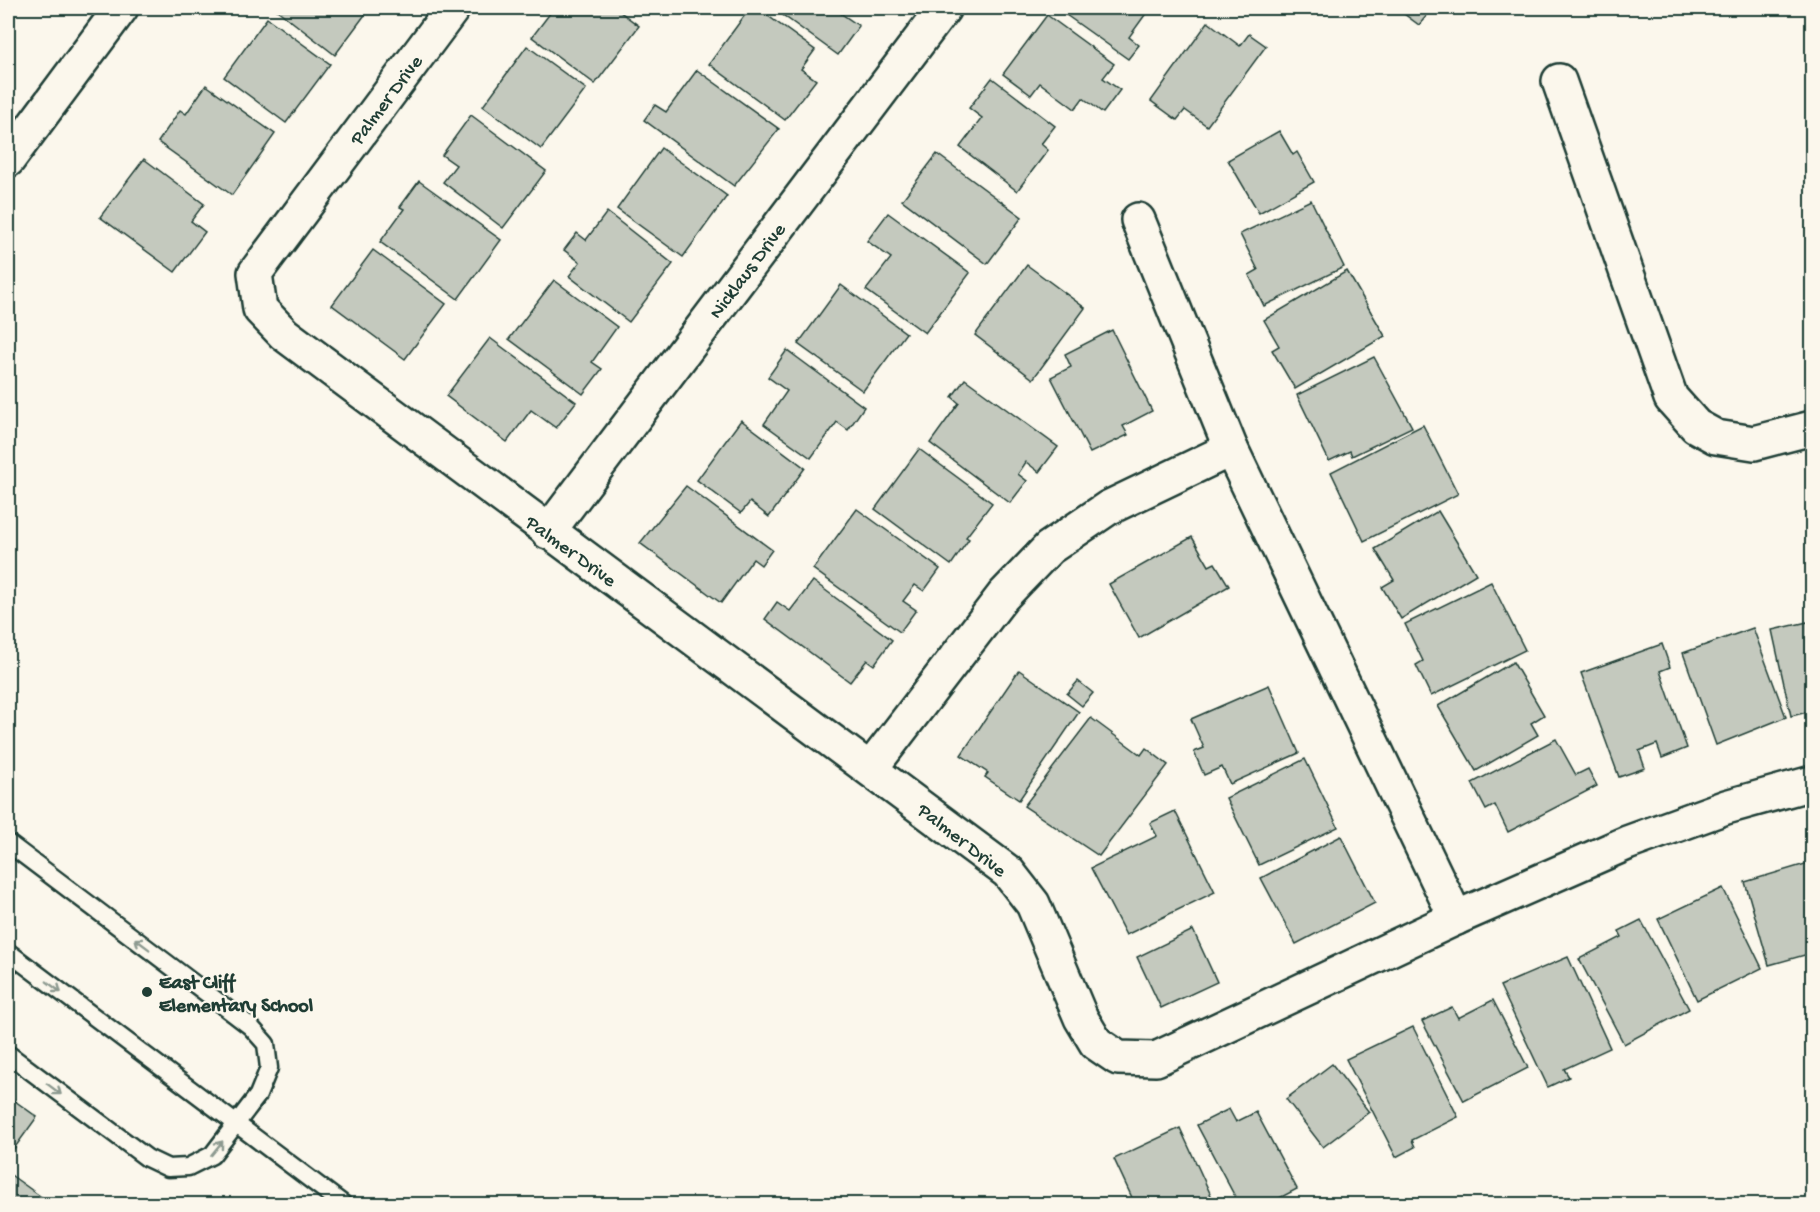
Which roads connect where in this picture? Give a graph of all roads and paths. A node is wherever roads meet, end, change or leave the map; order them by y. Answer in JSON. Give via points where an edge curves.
{"nodes":[{"id":1,"x":121,"y":8,"type":"edge"},
{"id":2,"x":453,"y":8,"type":"edge"},
{"id":3,"x":944,"y":8,"type":"edge"},
{"id":4,"x":1558,"y":81,"type":"dead end"},
{"id":5,"x":8,"y":160,"type":"edge"},
{"id":6,"x":1138,"y":220,"type":"dead end"},
{"id":7,"x":1812,"y":428,"type":"edge"},
{"id":8,"x":1232,"y":449,"type":"junction"},
{"id":9,"x":548,"y":532,"type":"junction"},
{"id":10,"x":871,"y":768,"type":"junction"},
{"id":11,"x":1812,"y":783,"type":"edge"},
{"id":12,"x":8,"y":843,"type":"edge"},
{"id":13,"x":1456,"y":918,"type":"junction"},
{"id":14,"x":8,"y":952,"type":"edge"},
{"id":15,"x":8,"y":1054,"type":"edge"},
{"id":16,"x":236,"y":1124,"type":"junction"},
{"id":17,"x":343,"y":1204,"type":"edge"}],
"edges":[{"from":1,"to":5,"type":"street"},
{"from":2,"to":9,"type":"street","name":"Palmer Drive","via":[[255,273],[260,309],[284,334]]},
{"from":3,"to":9,"type":"street","name":"Nicklaus Drive"},
{"from":4,"to":7,"type":"street","via":[[1671,398],[1696,426],[1716,436],[1754,443]]},
{"from":6,"to":8,"type":"street"},
{"from":8,"to":10,"type":"street","via":[[1108,508],[1049,548],[1003,596]]},
{"from":8,"to":13,"type":"street"},
{"from":9,"to":10,"type":"street","name":"Palmer Drive"},
{"from":10,"to":13,"type":"street","name":"Palmer Drive","via":[[1008,872],[1034,904],[1081,1017],[1096,1043],[1118,1058],[1156,1059]]},
{"from":11,"to":13,"type":"street","via":[[1726,807],[1627,843]]},
{"from":16,"to":12,"type":"lane","one_way":true,"via":[[258,1095],[265,1077],[266,1044],[250,1026]]},
{"from":14,"to":16,"type":"lane","one_way":true},
{"from":15,"to":16,"type":"lane","one_way":true,"via":[[147,1158],[168,1168],[188,1167],[213,1155]]},
{"from":16,"to":17,"type":"lane"}]}
